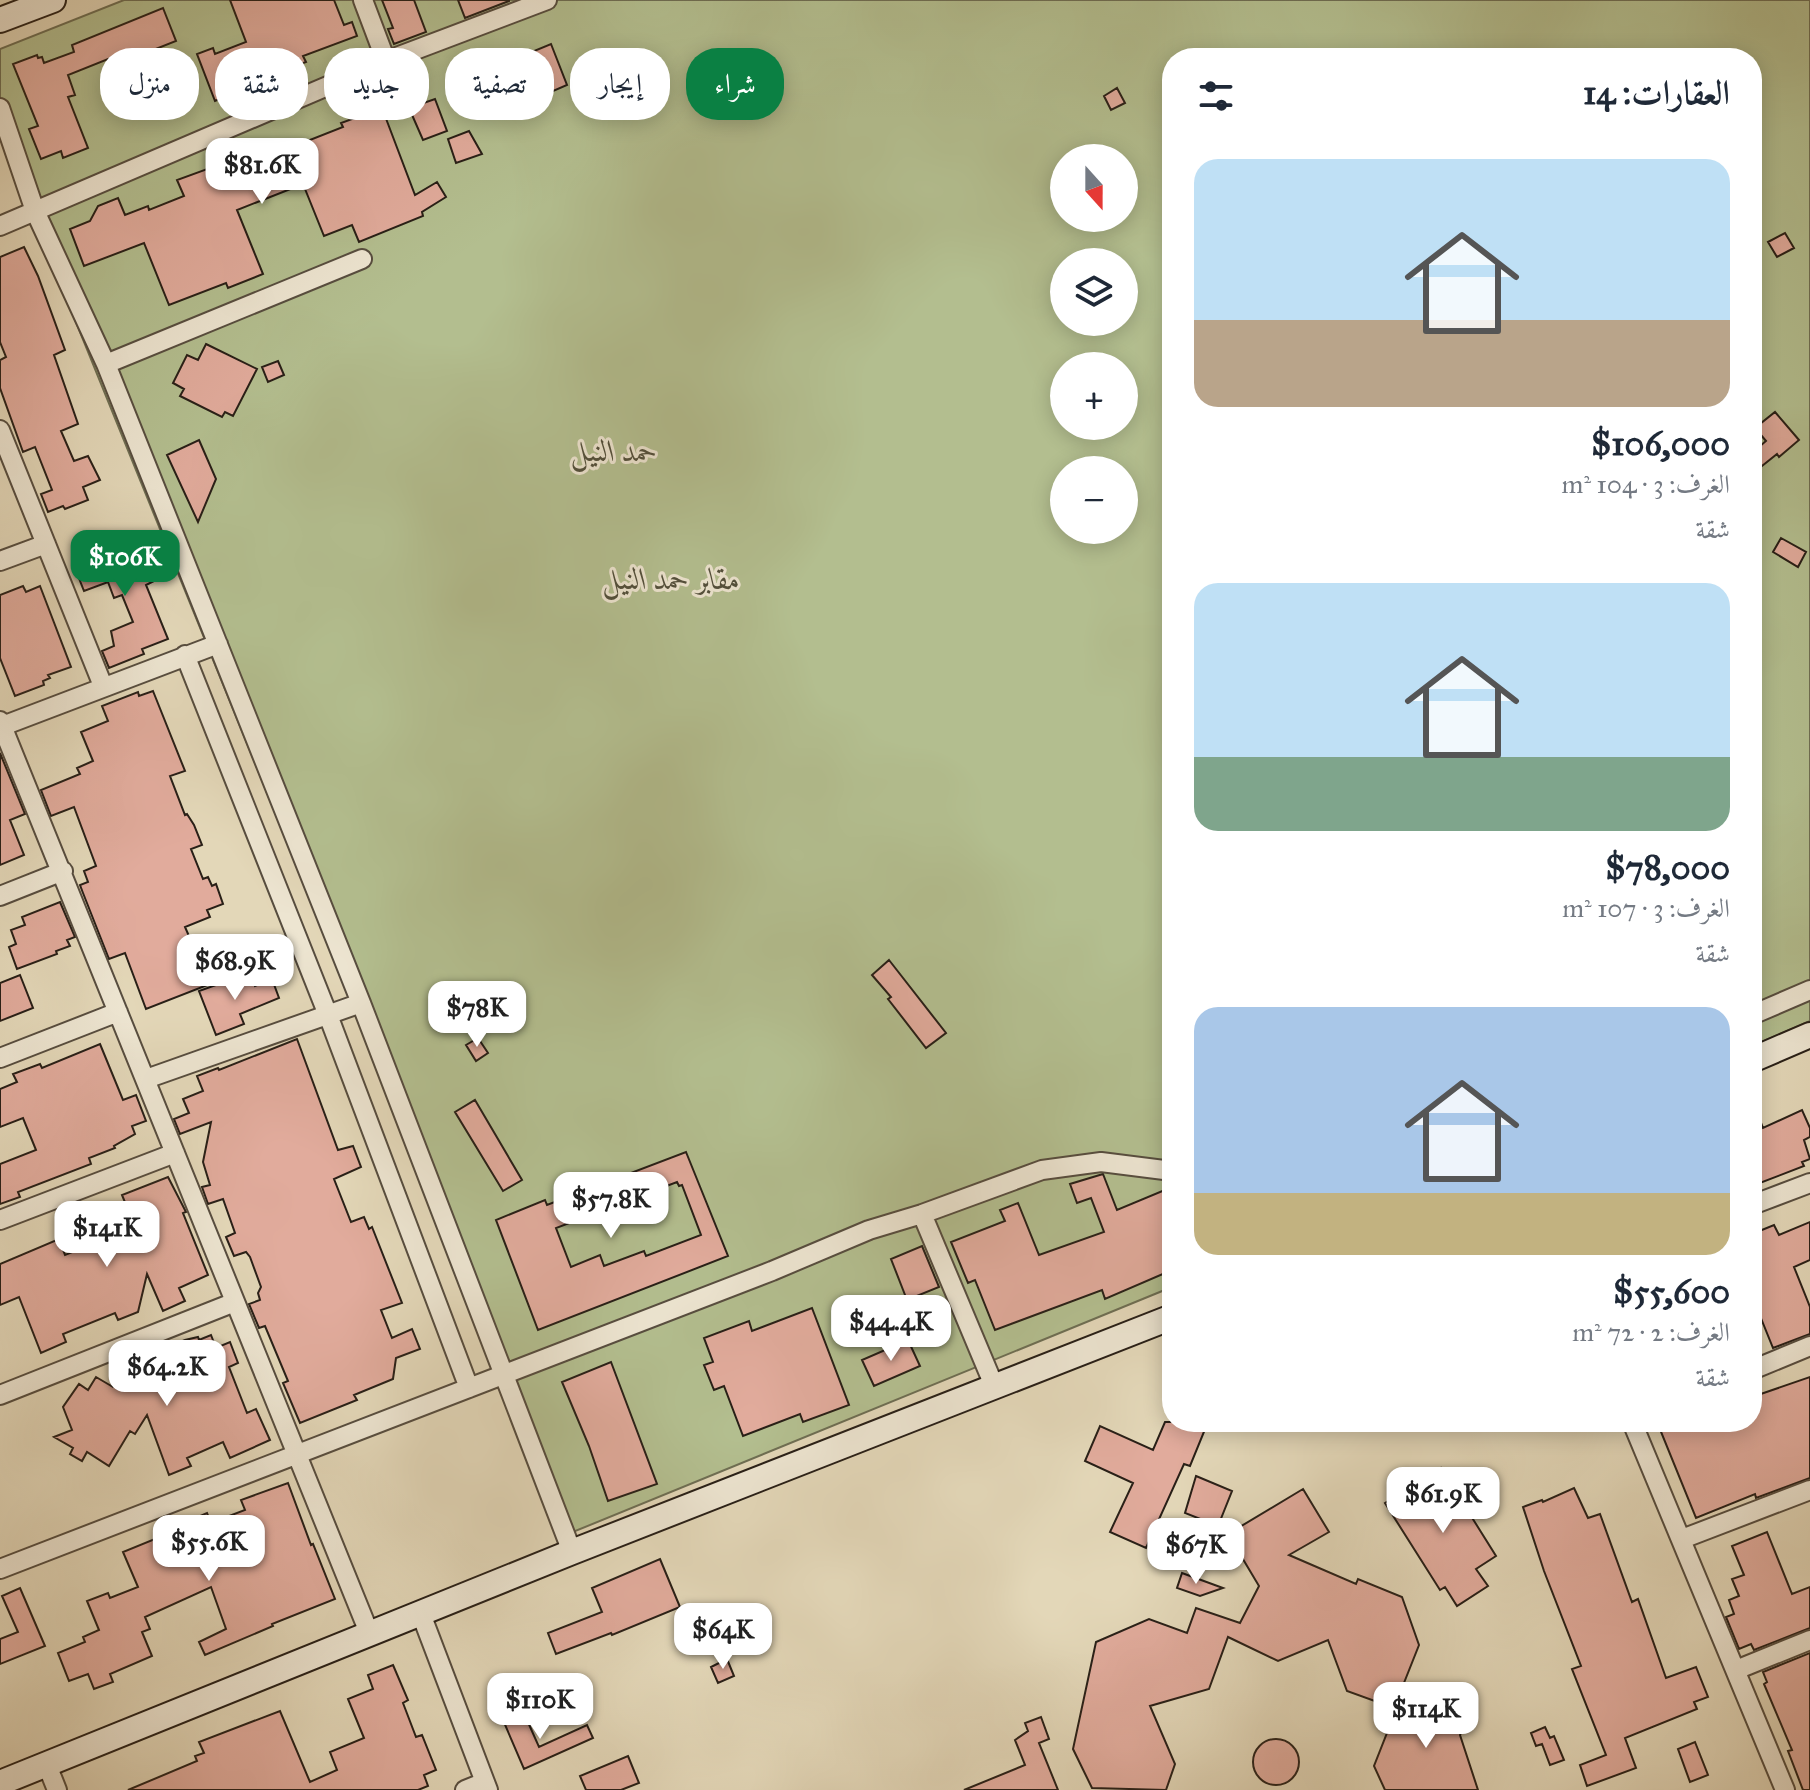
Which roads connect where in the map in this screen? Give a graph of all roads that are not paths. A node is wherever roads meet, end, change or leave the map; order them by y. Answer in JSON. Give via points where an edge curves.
{"nodes":[{"id":1,"x":53,"y":0,"type":"edge"},
{"id":2,"x":363,"y":0,"type":"edge"},
{"id":3,"x":547,"y":0,"type":"edge"},
{"id":4,"x":0,"y":20,"type":"edge"},
{"id":5,"x":381,"y":48,"type":"edge"},
{"id":6,"x":420,"y":48,"type":"edge"},
{"id":7,"x":324,"y":87,"type":"edge"},
{"id":8,"x":0,"y":108,"type":"edge"},
{"id":9,"x":35,"y":211,"type":"junction"},
{"id":10,"x":0,"y":226,"type":"edge"},
{"id":11,"x":362,"y":259,"type":"dead end"},
{"id":12,"x":106,"y":364,"type":"junction"},
{"id":13,"x":0,"y":430,"type":"edge"},
{"id":14,"x":46,"y":544,"type":"junction"},
{"id":15,"x":0,"y":561,"type":"edge"},
{"id":16,"x":218,"y":644,"type":"junction"},
{"id":17,"x":185,"y":655,"type":"junction"},
{"id":18,"x":103,"y":686,"type":"junction"},
{"id":19,"x":1,"y":725,"type":"edge"},
{"id":20,"x":63,"y":871,"type":"junction"},
{"id":21,"x":0,"y":896,"type":"edge"},
{"id":22,"x":1810,"y":990,"type":"edge"},
{"id":23,"x":361,"y":1003,"type":"junction"},
{"id":24,"x":1762,"y":1011,"type":"edge"},
{"id":25,"x":118,"y":1012,"type":"junction"},
{"id":26,"x":328,"y":1015,"type":"junction"},
{"id":27,"x":1810,"y":1035,"type":"edge"},
{"id":28,"x":1762,"y":1056,"type":"edge"},
{"id":29,"x":0,"y":1058,"type":"edge"},
{"id":30,"x":146,"y":1079,"type":"junction"},
{"id":31,"x":175,"y":1153,"type":"junction"},
{"id":32,"x":1162,"y":1170,"type":"edge"},
{"id":33,"x":1810,"y":1183,"type":"edge"},
{"id":34,"x":1762,"y":1201,"type":"edge"},
{"id":35,"x":922,"y":1214,"type":"junction"},
{"id":36,"x":0,"y":1220,"type":"edge"},
{"id":37,"x":235,"y":1302,"type":"junction"},
{"id":38,"x":1162,"y":1321,"type":"edge"},
{"id":39,"x":1810,"y":1346,"type":"edge"},
{"id":40,"x":1762,"y":1366,"type":"edge"},
{"id":41,"x":503,"y":1375,"type":"junction"},
{"id":42,"x":469,"y":1388,"type":"junction"},
{"id":43,"x":995,"y":1388,"type":"junction"},
{"id":44,"x":0,"y":1395,"type":"edge"},
{"id":45,"x":1636,"y":1432,"type":"edge"},
{"id":46,"x":297,"y":1454,"type":"junction"},
{"id":47,"x":1810,"y":1490,"type":"edge"},
{"id":48,"x":1682,"y":1539,"type":"junction"},
{"id":49,"x":572,"y":1552,"type":"junction"},
{"id":50,"x":0,"y":1569,"type":"edge"},
{"id":51,"x":421,"y":1614,"type":"junction"},
{"id":52,"x":370,"y":1635,"type":"junction"},
{"id":53,"x":1810,"y":1640,"type":"edge"},
{"id":54,"x":1736,"y":1670,"type":"junction"},
{"id":55,"x":47,"y":1765,"type":"junction"},
{"id":56,"x":0,"y":1783,"type":"edge"},
{"id":57,"x":486,"y":1786,"type":"edge"},
{"id":58,"x":57,"y":1790,"type":"edge"},
{"id":59,"x":465,"y":1790,"type":"edge"},
{"id":60,"x":1785,"y":1790,"type":"edge"}],
"edges":[{"from":1,"to":4,"type":"street"},
{"from":2,"to":5,"type":"street"},
{"from":3,"to":6,"type":"street"},
{"from":7,"to":9,"type":"street"},
{"from":8,"to":9,"type":"street"},
{"from":9,"to":10,"type":"street"},
{"from":9,"to":12,"type":"street"},
{"from":11,"to":12,"type":"street"},
{"from":12,"to":16,"type":"street"},
{"from":13,"to":14,"type":"street"},
{"from":14,"to":15,"type":"street"},
{"from":14,"to":18,"type":"street"},
{"from":16,"to":17,"type":"street"},
{"from":16,"to":23,"type":"street"},
{"from":17,"to":18,"type":"street"},
{"from":17,"to":26,"type":"street"},
{"from":18,"to":19,"type":"street"},
{"from":19,"to":20,"type":"street"},
{"from":20,"to":21,"type":"street"},
{"from":20,"to":25,"type":"street"},
{"from":22,"to":24,"type":"street"},
{"from":23,"to":26,"type":"street"},
{"from":23,"to":41,"type":"street"},
{"from":25,"to":29,"type":"street"},
{"from":25,"to":30,"type":"street"},
{"from":26,"to":30,"type":"street"},
{"from":26,"to":42,"type":"street"},
{"from":27,"to":28,"type":"street"},
{"from":30,"to":31,"type":"street"},
{"from":31,"to":36,"type":"street"},
{"from":31,"to":37,"type":"street"},
{"from":32,"to":35,"type":"street","via":[[1101,1162],[1057,1166]]},
{"from":33,"to":34,"type":"street"},
{"from":35,"to":41,"type":"street","via":[[869,1230]]},
{"from":35,"to":43,"type":"street"},
{"from":37,"to":44,"type":"street"},
{"from":37,"to":46,"type":"street"},
{"from":38,"to":43,"type":"street"},
{"from":39,"to":40,"type":"street"},
{"from":41,"to":42,"type":"street"},
{"from":41,"to":49,"type":"street"},
{"from":42,"to":46,"type":"street"},
{"from":43,"to":49,"type":"street"},
{"from":45,"to":48,"type":"street"},
{"from":46,"to":50,"type":"street"},
{"from":46,"to":52,"type":"street"},
{"from":47,"to":48,"type":"street"},
{"from":48,"to":54,"type":"street"},
{"from":49,"to":51,"type":"street"},
{"from":51,"to":52,"type":"street"},
{"from":51,"to":57,"type":"street"},
{"from":52,"to":55,"type":"street"},
{"from":53,"to":54,"type":"street"},
{"from":54,"to":60,"type":"street"},
{"from":55,"to":56,"type":"street"},
{"from":55,"to":58,"type":"street"},
{"from":57,"to":59,"type":"street"}]}
